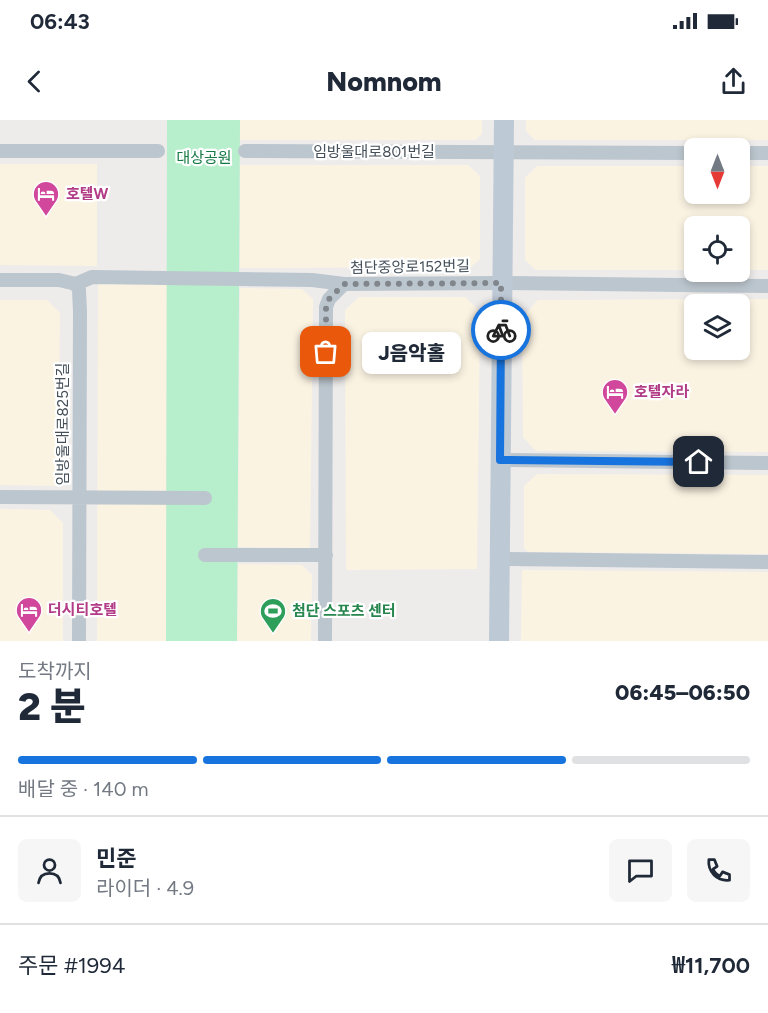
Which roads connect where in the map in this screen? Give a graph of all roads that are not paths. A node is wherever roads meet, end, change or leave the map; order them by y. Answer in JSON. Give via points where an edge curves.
{"nodes":[{"id":1,"x":504,"y":120,"type":"edge"},
{"id":2,"x":0,"y":151,"type":"edge"},
{"id":3,"x":158,"y":151,"type":"dead end"},
{"id":4,"x":245,"y":151,"type":"dead end"},
{"id":5,"x":503,"y":152,"type":"junction"},
{"id":6,"x":684,"y":153,"type":"edge"},
{"id":7,"x":750,"y":153,"type":"edge"},
{"id":8,"x":768,"y":153,"type":"edge"},
{"id":9,"x":0,"y":280,"type":"edge"},
{"id":10,"x":501,"y":283,"type":"junction"},
{"id":11,"x":76,"y":284,"type":"junction"},
{"id":12,"x":344,"y":284,"type":"junction"},
{"id":13,"x":768,"y":286,"type":"edge"},
{"id":14,"x":500,"y":460,"type":"junction"},
{"id":15,"x":768,"y":463,"type":"edge"},
{"id":16,"x":0,"y":497,"type":"edge"},
{"id":17,"x":80,"y":497,"type":"junction"},
{"id":18,"x":205,"y":498,"type":"dead end"},
{"id":19,"x":205,"y":555,"type":"dead end"},
{"id":20,"x":326,"y":555,"type":"junction"},
{"id":21,"x":499,"y":559,"type":"junction"},
{"id":22,"x":768,"y":562,"type":"edge"},
{"id":23,"x":79,"y":641,"type":"edge"},
{"id":24,"x":325,"y":641,"type":"edge"},
{"id":25,"x":499,"y":641,"type":"edge"}],
"edges":[{"from":1,"to":5,"type":"street"},
{"from":2,"to":3,"type":"street"},
{"from":4,"to":5,"type":"street","name":"임방울대로801번길"},
{"from":5,"to":6,"type":"street"},
{"from":5,"to":10,"type":"street"},
{"from":7,"to":8,"type":"street"},
{"from":9,"to":11,"type":"street","via":[[59,280]]},
{"from":10,"to":12,"type":"street","name":"첨단중앙로152번길"},
{"from":10,"to":13,"type":"street","name":"첨단중앙로152번길"},
{"from":10,"to":14,"type":"street"},
{"from":11,"to":12,"type":"street","via":[[92,278],[300,279]]},
{"from":11,"to":17,"type":"street","name":"임방울대로825번길","via":[[80,312]]},
{"from":12,"to":20,"type":"street","name":"첨단중앙로152번길","via":[[326,307]]},
{"from":14,"to":15,"type":"street"},
{"from":14,"to":21,"type":"street"},
{"from":16,"to":17,"type":"street"},
{"from":17,"to":18,"type":"street"},
{"from":17,"to":23,"type":"street","name":"임방울대로825번길"},
{"from":19,"to":20,"type":"street"},
{"from":20,"to":24,"type":"street","name":"첨단중앙로152번길"},
{"from":21,"to":22,"type":"street"},
{"from":21,"to":25,"type":"street"}]}
